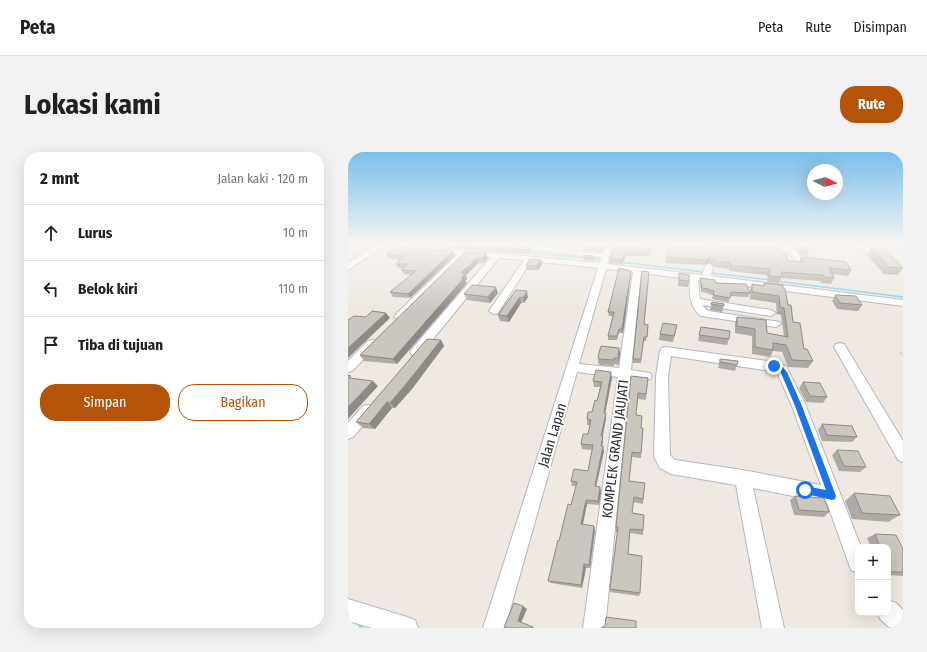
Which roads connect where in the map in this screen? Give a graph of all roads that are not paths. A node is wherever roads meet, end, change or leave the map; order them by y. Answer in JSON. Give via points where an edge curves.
{"nodes":[{"id":1,"x":451,"y":265,"type":"edge"},
{"id":2,"x":486,"y":265,"type":"edge"},
{"id":3,"x":524,"y":265,"type":"edge"},
{"id":4,"x":604,"y":265,"type":"edge"},
{"id":5,"x":620,"y":265,"type":"edge"},
{"id":6,"x":637,"y":270,"type":"junction"},
{"id":7,"x":694,"y":277,"type":"junction"},
{"id":8,"x":695,"y":301,"type":"junction"},
{"id":9,"x":903,"y":302,"type":"edge"},
{"id":10,"x":494,"y":311,"type":"dead end"},
{"id":11,"x":771,"y":313,"type":"dead end"},
{"id":12,"x":392,"y":324,"type":"edge"},
{"id":13,"x":776,"y":324,"type":"dead end"},
{"id":14,"x":381,"y":335,"type":"edge"},
{"id":15,"x":840,"y":347,"type":"dead end"},
{"id":16,"x":408,"y":362,"type":"edge"},
{"id":17,"x":572,"y":367,"type":"junction"},
{"id":18,"x":348,"y":368,"type":"edge"},
{"id":19,"x":624,"y":374,"type":"junction"},
{"id":20,"x":646,"y":376,"type":"edge"},
{"id":21,"x":373,"y":403,"type":"edge"},
{"id":22,"x":348,"y":433,"type":"edge"},
{"id":23,"x":903,"y":455,"type":"edge"},
{"id":24,"x":743,"y":478,"type":"junction"},
{"id":25,"x":832,"y":496,"type":"junction"},
{"id":26,"x":855,"y":555,"type":"edge"},
{"id":27,"x":348,"y":610,"type":"edge"},
{"id":28,"x":891,"y":614,"type":"edge"},
{"id":29,"x":379,"y":624,"type":"edge"},
{"id":30,"x":903,"y":625,"type":"edge"},
{"id":31,"x":407,"y":628,"type":"edge"},
{"id":32,"x":494,"y":628,"type":"edge"},
{"id":33,"x":594,"y":628,"type":"edge"},
{"id":34,"x":773,"y":628,"type":"edge"}],
"edges":[{"from":1,"to":12,"type":"street"},
{"from":2,"to":16,"type":"street"},
{"from":3,"to":10,"type":"street"},
{"from":4,"to":17,"type":"street","name":"Jalan Lapan"},
{"from":5,"to":6,"type":"street"},
{"from":6,"to":7,"type":"street"},
{"from":6,"to":19,"type":"street","name":"KOMPLEK GRAND JAUJATI"},
{"from":7,"to":8,"type":"street"},
{"from":7,"to":9,"type":"street","via":[[707,272]]},
{"from":8,"to":11,"type":"street"},
{"from":8,"to":13,"type":"street","via":[[705,314]]},
{"from":14,"to":18,"type":"street"},
{"from":15,"to":23,"type":"street"},
{"from":17,"to":19,"type":"street"},
{"from":17,"to":32,"type":"street","name":"Jalan Lapan"},
{"from":19,"to":20,"type":"street"},
{"from":19,"to":33,"type":"street","name":"KOMPLEK GRAND JAUJATI"},
{"from":21,"to":22,"type":"street"},
{"from":24,"to":25,"type":"street"},
{"from":24,"to":25,"type":"street","via":[[671,467],[662,457],[662,376],[665,353],[668,350],[782,369],[799,406]]},
{"from":24,"to":34,"type":"street"},
{"from":25,"to":26,"type":"street"},
{"from":27,"to":29,"type":"street"},
{"from":28,"to":30,"type":"street"},
{"from":29,"to":31,"type":"street"}]}
